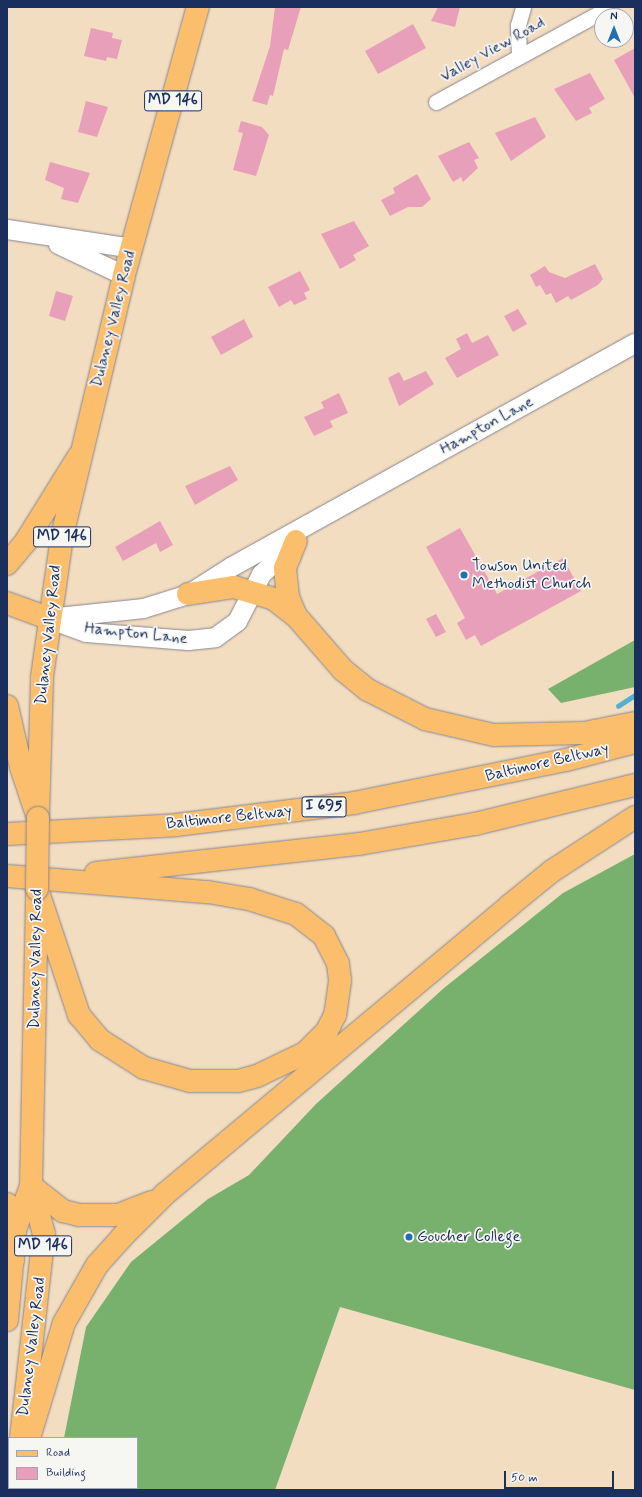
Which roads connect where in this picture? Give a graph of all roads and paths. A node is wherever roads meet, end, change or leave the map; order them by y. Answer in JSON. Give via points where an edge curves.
{"nodes":[{"id":1,"x":198,"y":7,"type":"edge"},
{"id":2,"x":523,"y":7,"type":"edge"},
{"id":3,"x":610,"y":7,"type":"edge"},
{"id":4,"x":520,"y":56,"type":"junction"},
{"id":5,"x":436,"y":102,"type":"dead end"},
{"id":6,"x":7,"y":229,"type":"edge"},
{"id":7,"x":42,"y":237,"type":"junction"},
{"id":8,"x":132,"y":248,"type":"junction"},
{"id":9,"x":124,"y":275,"type":"junction"},
{"id":10,"x":635,"y":343,"type":"edge"},
{"id":11,"x":78,"y":456,"type":"junction"},
{"id":12,"x":338,"y":508,"type":"junction"},
{"id":13,"x":296,"y":541,"type":"junction"},
{"id":14,"x":7,"y":564,"type":"edge"},
{"id":15,"x":252,"y":590,"type":"junction"},
{"id":16,"x":188,"y":594,"type":"junction"},
{"id":17,"x":7,"y":602,"type":"edge"},
{"id":18,"x":296,"y":616,"type":"junction"},
{"id":19,"x":48,"y":618,"type":"junction"},
{"id":20,"x":7,"y":706,"type":"edge"},
{"id":21,"x":635,"y":723,"type":"edge"},
{"id":22,"x":635,"y":742,"type":"edge"},
{"id":23,"x":30,"y":767,"type":"junction"},
{"id":24,"x":635,"y":785,"type":"edge"},
{"id":25,"x":635,"y":817,"type":"edge"},
{"id":26,"x":7,"y":834,"type":"edge"},
{"id":27,"x":7,"y":876,"type":"edge"},
{"id":28,"x":45,"y":945,"type":"junction"},
{"id":29,"x":31,"y":1186,"type":"junction"},
{"id":30,"x":165,"y":1194,"type":"junction"},
{"id":31,"x":7,"y":1204,"type":"edge"},
{"id":32,"x":13,"y":1261,"type":"junction"},
{"id":33,"x":7,"y":1320,"type":"edge"},
{"id":34,"x":21,"y":1437,"type":"edge"},
{"id":35,"x":29,"y":1437,"type":"edge"}],
"edges":[{"from":1,"to":8,"type":"main road","name":"Dulaney Valley Road","number":"MD 146"},
{"from":2,"to":4,"type":"street","via":[[518,25]]},
{"from":3,"to":4,"type":"street","name":"Valley View Road"},
{"from":4,"to":5,"type":"street","name":"Valley View Road"},
{"from":6,"to":7,"type":"street"},
{"from":7,"to":8,"type":"street"},
{"from":7,"to":9,"type":"street"},
{"from":8,"to":9,"type":"main road","name":"Dulaney Valley Road","number":"MD 146"},
{"from":9,"to":11,"type":"main road","name":"Dulaney Valley Road","number":"MD 146"},
{"from":10,"to":12,"type":"street","name":"Hampton Lane"},
{"from":11,"to":14,"type":"main road","via":[[26,541]]},
{"from":11,"to":19,"type":"main road","name":"Dulaney Valley Road","number":"MD 146"},
{"from":12,"to":13,"type":"street","name":"Hampton Lane"},
{"from":12,"to":16,"type":"street","name":"Hampton Lane"},
{"from":13,"to":15,"type":"street","name":"Hampton Lane","via":[[266,569]]},
{"from":13,"to":18,"type":"main road","via":[[285,568],[288,597]]},
{"from":15,"to":16,"type":"main road","via":[[214,588]]},
{"from":15,"to":18,"type":"main road","via":[[274,599]]},
{"from":15,"to":19,"type":"street","name":"Hampton Lane","via":[[238,621],[227,631],[202,640],[86,632]]},
{"from":16,"to":19,"type":"street","name":"Hampton Lane","via":[[143,608]]},
{"from":17,"to":19,"type":"main road"},
{"from":18,"to":21,"type":"main road","via":[[343,670],[368,690],[425,719],[494,734],[584,733]]},
{"from":19,"to":23,"type":"main road","name":"Dulaney Valley Road","number":"MD 146"},
{"from":20,"to":23,"type":"main road","name":"Dulaney Valley Road"},
{"from":22,"to":26,"type":"main road","name":"Baltimore Beltway","number":"I 695","via":[[559,762],[354,803],[176,825]]},
{"from":23,"to":28,"type":"main road","name":"Dulaney Valley Road","bridge":true,"via":[[38,818],[37,889]]},
{"from":24,"to":27,"type":"main road","via":[[476,824],[359,844],[182,866]]},
{"from":25,"to":30,"type":"main road","via":[[552,872]]},
{"from":27,"to":28,"type":"main road","name":"Dulaney Valley Road","via":[[208,892],[279,907],[296,914],[324,936],[338,964],[338,998],[327,1031],[292,1061],[238,1081],[190,1081],[144,1068],[100,1040],[72,1002]]},
{"from":28,"to":29,"type":"main road","name":"Dulaney Valley Road","number":"MD 146"},
{"from":29,"to":30,"type":"main road","via":[[63,1211],[98,1217],[139,1209]]},
{"from":29,"to":32,"type":"main road","name":"Dulaney Valley Road","number":"MD 146","via":[[15,1230]]},
{"from":29,"to":34,"type":"main road","name":"Dulaney Valley Road","number":"MD 146","via":[[44,1234]]},
{"from":30,"to":35,"type":"main road","via":[[102,1259],[80,1292],[52,1355]]},
{"from":31,"to":32,"type":"main road"},
{"from":32,"to":33,"type":"main road","name":"Dulaney Valley Road","number":"MD 146"}]}
